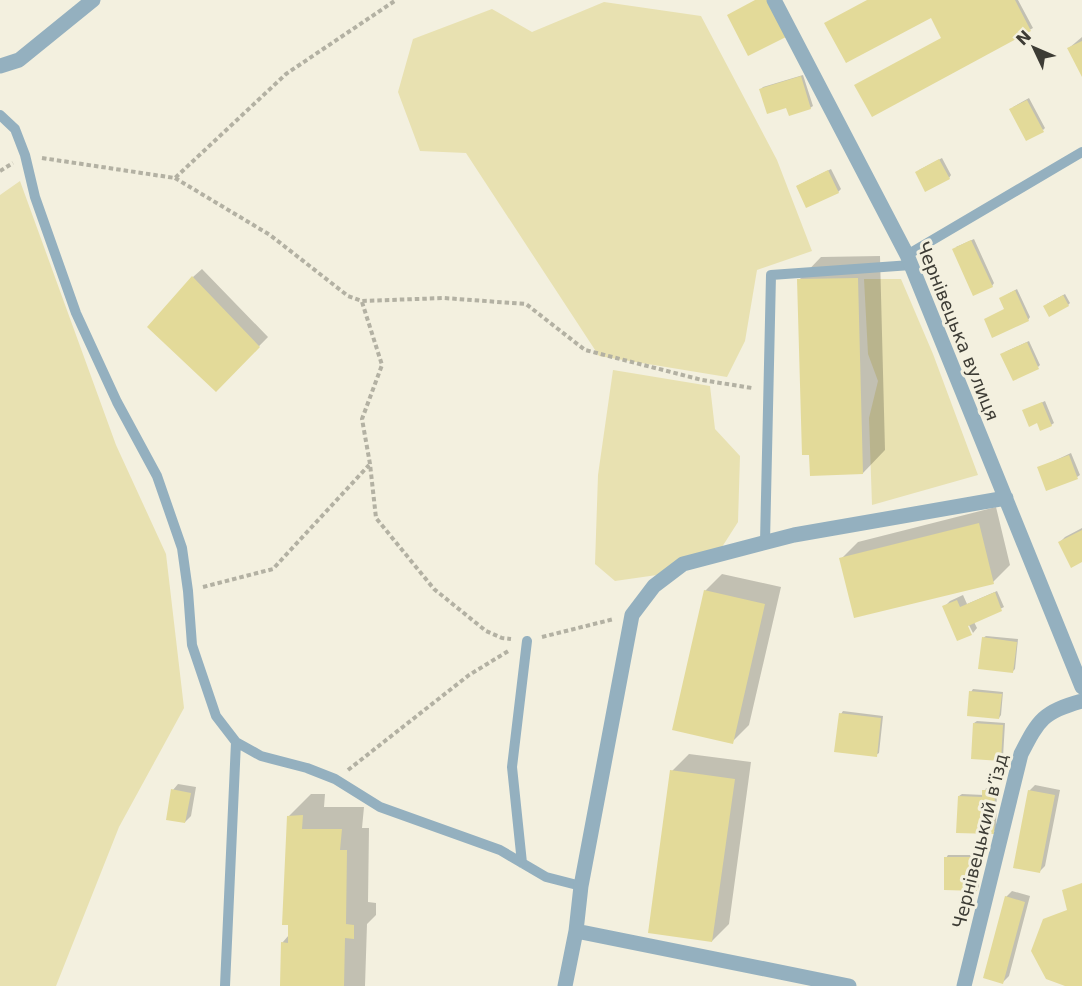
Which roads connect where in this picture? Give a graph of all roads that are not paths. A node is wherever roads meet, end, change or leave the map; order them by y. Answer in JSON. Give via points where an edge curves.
{"nodes":[{"id":1,"x":93,"y":0,"type":"edge"},
{"id":2,"x":774,"y":0,"type":"edge"},
{"id":3,"x":0,"y":66,"type":"edge"},
{"id":4,"x":0,"y":115,"type":"edge"},
{"id":5,"x":1082,"y":152,"type":"edge"},
{"id":6,"x":909,"y":260,"type":"junction"},
{"id":7,"x":1006,"y":498,"type":"junction"},
{"id":8,"x":765,"y":542,"type":"junction"},
{"id":9,"x":527,"y":641,"type":"road end"},
{"id":10,"x":1082,"y":687,"type":"edge"},
{"id":11,"x":1082,"y":701,"type":"edge"},
{"id":12,"x":236,"y":742,"type":"junction"},
{"id":13,"x":522,"y":863,"type":"junction"},
{"id":14,"x":581,"y":886,"type":"junction"},
{"id":15,"x":576,"y":931,"type":"junction"},
{"id":16,"x":225,"y":986,"type":"edge"},
{"id":17,"x":565,"y":986,"type":"edge"},
{"id":18,"x":849,"y":986,"type":"edge"},
{"id":19,"x":964,"y":986,"type":"edge"}],
"edges":[{"from":1,"to":3,"type":"street","via":[[20,60]]},
{"from":2,"to":6,"type":"street","name":"Чернівецька вулиця"},
{"from":4,"to":12,"type":"lane","via":[[15,129],[25,155],[35,196],[76,313],[157,476],[182,548],[192,645],[216,716]]},
{"from":5,"to":6,"type":"lane"},
{"from":6,"to":7,"type":"street","name":"Чернівецька вулиця"},
{"from":6,"to":8,"type":"lane","via":[[771,275]]},
{"from":7,"to":8,"type":"street"},
{"from":7,"to":10,"type":"street","name":"Чернівецька вулиця"},
{"from":8,"to":14,"type":"street","via":[[683,564],[654,586],[632,615]]},
{"from":9,"to":13,"type":"lane","via":[[512,767]]},
{"from":11,"to":19,"type":"street","name":"Чернівецький вʼїзд","via":[[1057,708],[1036,725],[1021,754]]},
{"from":12,"to":13,"type":"lane","via":[[261,756],[336,779],[380,807],[500,850]]},
{"from":12,"to":16,"type":"lane"},
{"from":13,"to":14,"type":"lane","via":[[546,877]]},
{"from":14,"to":15,"type":"street"},
{"from":15,"to":17,"type":"street"},
{"from":15,"to":18,"type":"street"}]}
